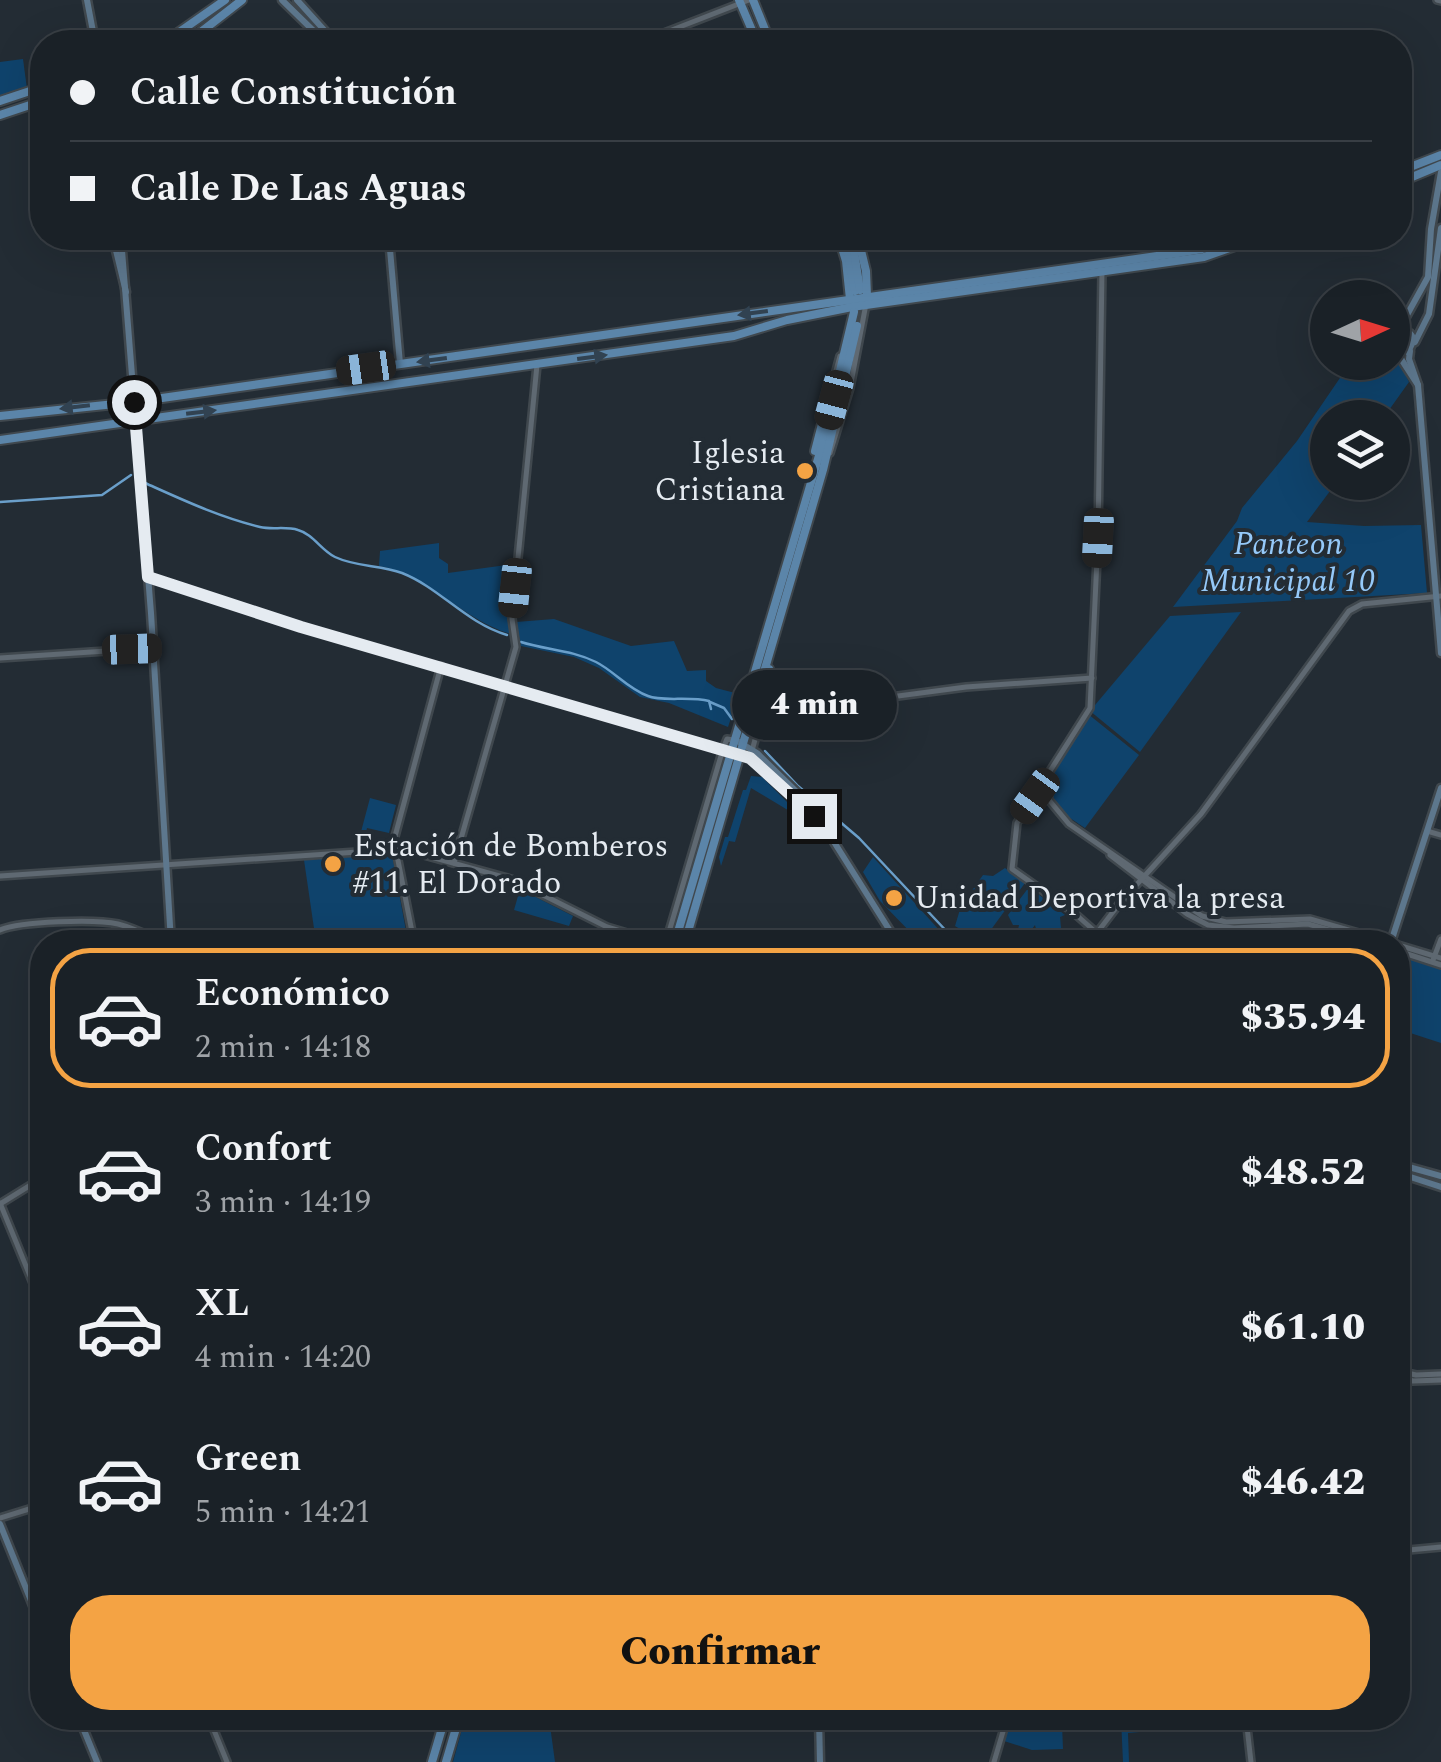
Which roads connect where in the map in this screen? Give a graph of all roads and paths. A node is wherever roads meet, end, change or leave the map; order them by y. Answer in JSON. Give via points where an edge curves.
{"nodes":[{"id":1,"x":87,"y":0,"type":"edge"},
{"id":2,"x":225,"y":0,"type":"edge"},
{"id":3,"x":242,"y":0,"type":"edge"},
{"id":4,"x":282,"y":0,"type":"edge"},
{"id":5,"x":297,"y":0,"type":"edge"},
{"id":6,"x":745,"y":1,"type":"edge"},
{"id":7,"x":93,"y":30,"type":"edge"},
{"id":8,"x":181,"y":30,"type":"edge"},
{"id":9,"x":203,"y":30,"type":"edge"},
{"id":10,"x":313,"y":30,"type":"edge"},
{"id":11,"x":324,"y":30,"type":"edge"},
{"id":12,"x":671,"y":30,"type":"edge"},
{"id":13,"x":753,"y":30,"type":"edge"},
{"id":14,"x":763,"y":30,"type":"edge"},
{"id":15,"x":30,"y":91,"type":"edge"},
{"id":16,"x":0,"y":101,"type":"edge"},
{"id":17,"x":30,"y":105,"type":"edge"},
{"id":18,"x":0,"y":115,"type":"edge"},
{"id":19,"x":1441,"y":155,"type":"edge"},
{"id":20,"x":1412,"y":166,"type":"edge"},
{"id":21,"x":1441,"y":169,"type":"edge"},
{"id":22,"x":1412,"y":178,"type":"edge"},
{"id":23,"x":1441,"y":228,"type":"edge"},
{"id":24,"x":116,"y":250,"type":"edge"},
{"id":25,"x":123,"y":250,"type":"edge"},
{"id":26,"x":390,"y":250,"type":"edge"},
{"id":27,"x":847,"y":250,"type":"edge"},
{"id":28,"x":858,"y":250,"type":"edge"},
{"id":29,"x":1196,"y":250,"type":"edge"},
{"id":30,"x":1226,"y":250,"type":"edge"},
{"id":31,"x":1102,"y":267,"type":"junction"},
{"id":32,"x":126,"y":294,"type":"junction"},
{"id":33,"x":858,"y":303,"type":"junction"},
{"id":34,"x":1410,"y":312,"type":"edge"},
{"id":35,"x":1410,"y":334,"type":"edge"},
{"id":36,"x":1415,"y":342,"type":"junction"},
{"id":37,"x":499,"y":350,"type":"junction"},
{"id":38,"x":1410,"y":351,"type":"edge"},
{"id":39,"x":472,"y":354,"type":"junction"},
{"id":40,"x":1410,"y":361,"type":"edge"},
{"id":41,"x":400,"y":364,"type":"junction"},
{"id":42,"x":538,"y":365,"type":"junction"},
{"id":43,"x":500,"y":370,"type":"junction"},
{"id":44,"x":1410,"y":371,"type":"edge"},
{"id":45,"x":462,"y":375,"type":"junction"},
{"id":46,"x":1418,"y":386,"type":"junction"},
{"id":47,"x":134,"y":402,"type":"junction"},
{"id":48,"x":0,"y":416,"type":"edge"},
{"id":49,"x":134,"y":420,"type":"junction"},
{"id":50,"x":822,"y":424,"type":"joint"},
{"id":51,"x":0,"y":440,"type":"edge"},
{"id":52,"x":818,"y":470,"type":"junction"},
{"id":53,"x":148,"y":577,"type":"junction"},
{"id":54,"x":1438,"y":597,"type":"edge"},
{"id":55,"x":152,"y":648,"type":"junction"},
{"id":56,"x":1441,"y":653,"type":"edge"},
{"id":57,"x":769,"y":654,"type":"junction"},
{"id":58,"x":0,"y":658,"type":"edge"},
{"id":59,"x":442,"y":666,"type":"junction"},
{"id":60,"x":1092,"y":678,"type":"junction"},
{"id":61,"x":505,"y":684,"type":"junction"},
{"id":62,"x":762,"y":714,"type":"junction"},
{"id":63,"x":739,"y":742,"type":"junction"},
{"id":64,"x":739,"y":753,"type":"junction"},
{"id":65,"x":1047,"y":780,"type":"junction"},
{"id":66,"x":1441,"y":788,"type":"edge"},
{"id":67,"x":1427,"y":831,"type":"junction"},
{"id":68,"x":1441,"y":835,"type":"edge"},
{"id":69,"x":395,"y":849,"type":"junction"},
{"id":70,"x":454,"y":863,"type":"junction"},
{"id":71,"x":165,"y":865,"type":"junction"},
{"id":72,"x":0,"y":876,"type":"edge"},
{"id":73,"x":1143,"y":878,"type":"junction"},
{"id":74,"x":0,"y":930,"type":"edge"},
{"id":75,"x":135,"y":930,"type":"edge"},
{"id":76,"x":170,"y":930,"type":"edge"},
{"id":77,"x":412,"y":930,"type":"edge"},
{"id":78,"x":617,"y":930,"type":"edge"},
{"id":79,"x":671,"y":930,"type":"edge"},
{"id":80,"x":678,"y":930,"type":"edge"},
{"id":81,"x":688,"y":930,"type":"edge"},
{"id":82,"x":889,"y":930,"type":"edge"},
{"id":83,"x":1093,"y":930,"type":"edge"},
{"id":84,"x":1100,"y":930,"type":"edge"},
{"id":85,"x":1329,"y":930,"type":"edge"},
{"id":86,"x":1346,"y":930,"type":"edge"},
{"id":87,"x":1398,"y":930,"type":"edge"},
{"id":88,"x":1441,"y":939,"type":"edge"},
{"id":89,"x":1410,"y":951,"type":"edge"},
{"id":90,"x":1437,"y":960,"type":"edge"},
{"id":91,"x":1410,"y":1167,"type":"edge"},
{"id":92,"x":1441,"y":1176,"type":"edge"},
{"id":93,"x":1410,"y":1178,"type":"edge"},
{"id":94,"x":30,"y":1185,"type":"edge"},
{"id":95,"x":1441,"y":1187,"type":"edge"},
{"id":96,"x":0,"y":1203,"type":"edge"},
{"id":97,"x":30,"y":1276,"type":"edge"},
{"id":98,"x":1410,"y":1375,"type":"edge"},
{"id":99,"x":1441,"y":1376,"type":"edge"},
{"id":100,"x":30,"y":1509,"type":"edge"},
{"id":101,"x":0,"y":1521,"type":"edge"},
{"id":102,"x":1441,"y":1547,"type":"edge"},
{"id":103,"x":1410,"y":1550,"type":"edge"},
{"id":104,"x":30,"y":1597,"type":"edge"},
{"id":105,"x":84,"y":1730,"type":"edge"},
{"id":106,"x":214,"y":1730,"type":"edge"},
{"id":107,"x":441,"y":1730,"type":"edge"},
{"id":108,"x":455,"y":1730,"type":"edge"},
{"id":109,"x":819,"y":1730,"type":"edge"},
{"id":110,"x":1003,"y":1730,"type":"edge"},
{"id":111,"x":1247,"y":1730,"type":"edge"},
{"id":112,"x":97,"y":1762,"type":"edge"},
{"id":113,"x":227,"y":1762,"type":"edge"},
{"id":114,"x":432,"y":1762,"type":"edge"},
{"id":115,"x":446,"y":1762,"type":"edge"},
{"id":116,"x":820,"y":1762,"type":"edge"},
{"id":117,"x":994,"y":1762,"type":"edge"},
{"id":118,"x":1251,"y":1762,"type":"edge"}],
"edges":[{"from":1,"to":7,"type":"main road"},
{"from":2,"to":8,"type":"main road"},
{"from":3,"to":9,"type":"main road"},
{"from":4,"to":10,"type":"main road"},
{"from":5,"to":11,"type":"main road"},
{"from":6,"to":12,"type":"street"},
{"from":6,"to":13,"type":"main road"},
{"from":6,"to":14,"type":"main road"},
{"from":15,"to":16,"type":"main road"},
{"from":17,"to":18,"type":"main road"},
{"from":19,"to":20,"type":"main road"},
{"from":21,"to":22,"type":"main road"},
{"from":21,"to":34,"type":"main road","via":[[1428,278]]},
{"from":23,"to":36,"type":"main road","via":[[1429,314]]},
{"from":24,"to":32,"type":"main road"},
{"from":25,"to":32,"type":"main road"},
{"from":26,"to":41,"type":"main road"},
{"from":27,"to":33,"type":"main road"},
{"from":28,"to":33,"type":"main road","via":[[864,257]]},
{"from":29,"to":31,"type":"main road"},
{"from":30,"to":31,"type":"main road"},
{"from":31,"to":33,"type":"main road"},
{"from":31,"to":33,"type":"main road","via":[[872,308]]},
{"from":31,"to":60,"type":"street"},
{"from":32,"to":47,"type":"main road"},
{"from":33,"to":37,"type":"main road","one_way":true},
{"from":42,"to":33,"type":"main road","one_way":true,"via":[[738,336]]},
{"from":33,"to":50,"type":"street"},
{"from":33,"to":52,"type":"main road"},
{"from":35,"to":36,"type":"main road"},
{"from":36,"to":38,"type":"main road"},
{"from":37,"to":39,"type":"main road"},
{"from":37,"to":43,"type":"main road","via":[[486,360]]},
{"from":39,"to":41,"type":"main road","one_way":true},
{"from":39,"to":45,"type":"main road","via":[[476,367]]},
{"from":40,"to":46,"type":"main road"},
{"from":41,"to":47,"type":"main road"},
{"from":42,"to":43,"type":"main road"},
{"from":42,"to":61,"type":"street","via":[[512,620],[517,644]]},
{"from":43,"to":45,"type":"main road"},
{"from":44,"to":46,"type":"main road"},
{"from":49,"to":45,"type":"main road","one_way":true},
{"from":46,"to":54,"type":"main road"},
{"from":47,"to":48,"type":"main road","one_way":true},
{"from":47,"to":49,"type":"main road"},
{"from":49,"to":51,"type":"main road"},
{"from":49,"to":53,"type":"main road"},
{"from":50,"to":52,"type":"main road"},
{"from":52,"to":57,"type":"main road"},
{"from":52,"to":63,"type":"main road"},
{"from":53,"to":55,"type":"main road"},
{"from":53,"to":59,"type":"street"},
{"from":54,"to":56,"type":"main road"},
{"from":54,"to":73,"type":"street","via":[[1349,611],[1201,814]]},
{"from":55,"to":58,"type":"street"},
{"from":55,"to":71,"type":"main road"},
{"from":57,"to":62,"type":"main road"},
{"from":57,"to":63,"type":"main road"},
{"from":59,"to":61,"type":"street"},
{"from":59,"to":69,"type":"street"},
{"from":60,"to":62,"type":"street"},
{"from":60,"to":65,"type":"street","via":[[1088,710]]},
{"from":61,"to":64,"type":"street"},
{"from":61,"to":70,"type":"street"},
{"from":62,"to":64,"type":"street"},
{"from":63,"to":64,"type":"main road"},
{"from":63,"to":64,"type":"main road"},
{"from":64,"to":79,"type":"street"},
{"from":64,"to":80,"type":"main road"},
{"from":64,"to":81,"type":"main road"},
{"from":64,"to":82,"type":"main road","via":[[820,820]]},
{"from":65,"to":73,"type":"street","via":[[1056,812]]},
{"from":65,"to":83,"type":"street","via":[[1017,822],[1012,869]]},
{"from":66,"to":67,"type":"main road"},
{"from":67,"to":68,"type":"street"},
{"from":67,"to":87,"type":"main road"},
{"from":69,"to":70,"type":"street"},
{"from":69,"to":71,"type":"street"},
{"from":69,"to":77,"type":"street"},
{"from":70,"to":78,"type":"street","via":[[511,879]]},
{"from":71,"to":72,"type":"street"},
{"from":71,"to":76,"type":"main road"},
{"from":73,"to":84,"type":"street"},
{"from":73,"to":85,"type":"street","via":[[1191,917],[1214,926],[1308,924]]},
{"from":73,"to":86,"type":"street","via":[[1209,919],[1310,919]]},
{"from":74,"to":75,"type":"street","via":[[105,922]]},
{"from":88,"to":90,"type":"street"},
{"from":89,"to":90,"type":"street"},
{"from":91,"to":92,"type":"main road"},
{"from":93,"to":95,"type":"main road"},
{"from":94,"to":96,"type":"street"},
{"from":96,"to":97,"type":"street"},
{"from":98,"to":99,"type":"street"},
{"from":100,"to":101,"type":"street"},
{"from":101,"to":104,"type":"main road"},
{"from":102,"to":103,"type":"street"},
{"from":105,"to":112,"type":"main road"},
{"from":106,"to":113,"type":"street"},
{"from":107,"to":114,"type":"main road"},
{"from":108,"to":115,"type":"main road"},
{"from":109,"to":116,"type":"main road"},
{"from":110,"to":117,"type":"street"},
{"from":111,"to":118,"type":"street"}]}
